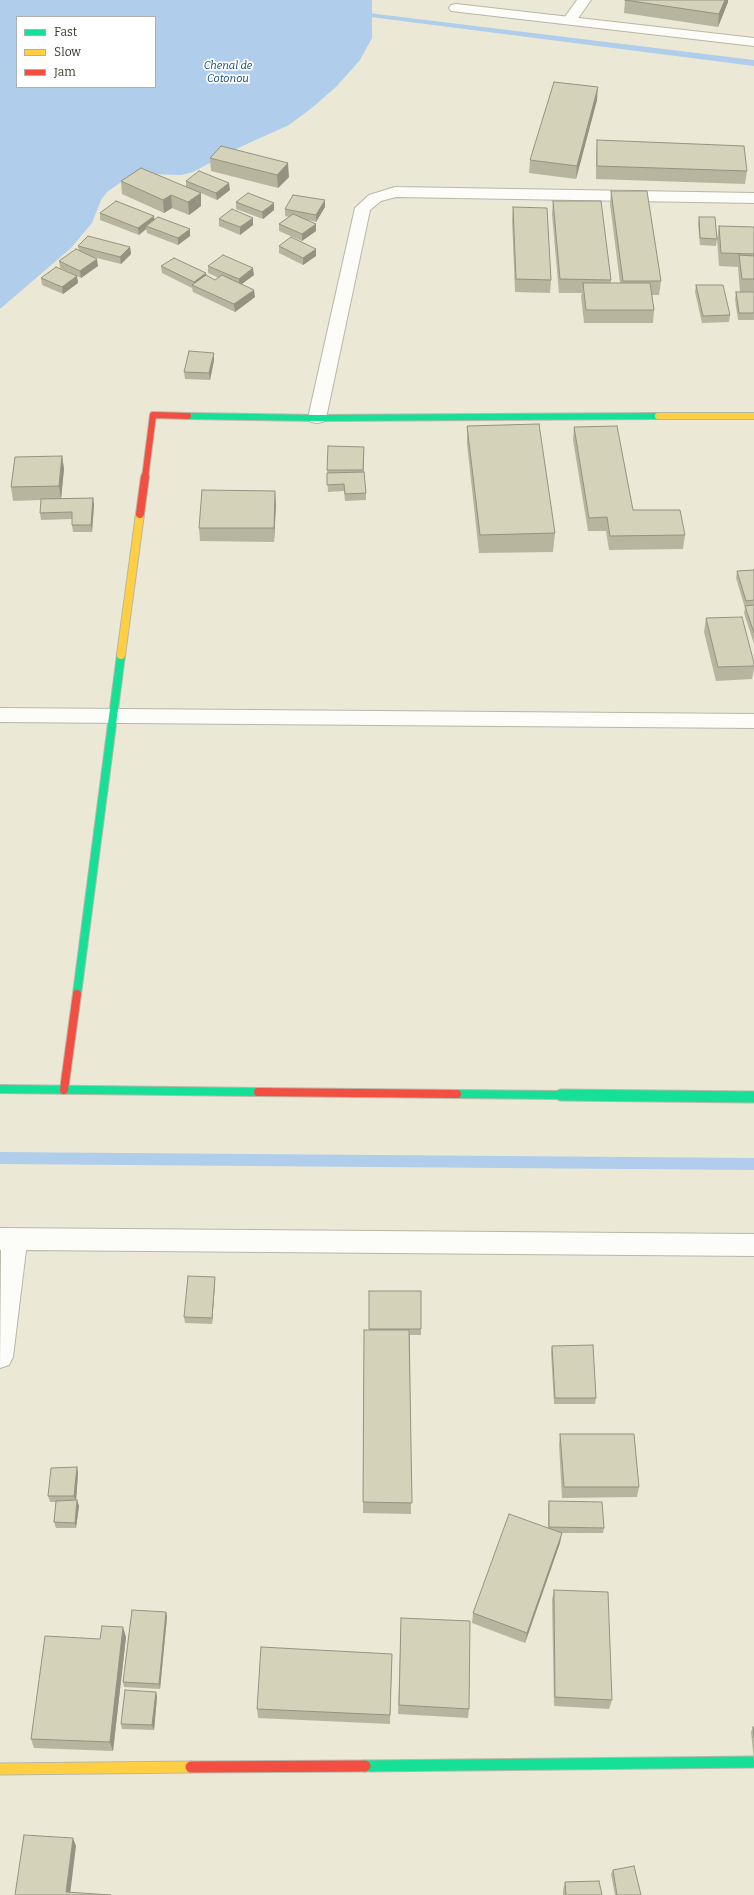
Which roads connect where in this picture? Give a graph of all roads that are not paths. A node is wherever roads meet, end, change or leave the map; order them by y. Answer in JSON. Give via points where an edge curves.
{"nodes":[{"id":1,"x":584,"y":0,"type":"edge"},
{"id":2,"x":456,"y":8,"type":"dead end"},
{"id":3,"x":570,"y":21,"type":"junction"},
{"id":4,"x":754,"y":42,"type":"edge"},
{"id":5,"x":754,"y":198,"type":"edge"},
{"id":6,"x":754,"y":416,"type":"edge"},
{"id":7,"x":317,"y":418,"type":"junction"},
{"id":8,"x":0,"y":715,"type":"edge"},
{"id":9,"x":114,"y":716,"type":"junction"},
{"id":10,"x":754,"y":721,"type":"edge"},
{"id":11,"x":0,"y":1089,"type":"edge"},
{"id":12,"x":64,"y":1090,"type":"junction"},
{"id":13,"x":754,"y":1096,"type":"edge"},
{"id":14,"x":8,"y":1239,"type":"edge"},
{"id":15,"x":754,"y":1245,"type":"edge"},
{"id":16,"x":0,"y":1357,"type":"edge"},
{"id":17,"x":754,"y":1762,"type":"edge"},
{"id":18,"x":0,"y":1769,"type":"edge"}],
"edges":[{"from":1,"to":3,"type":"street"},
{"from":2,"to":3,"type":"street"},
{"from":3,"to":4,"type":"street"},
{"from":5,"to":7,"type":"street","via":[[395,192],[375,198],[363,208]]},
{"from":6,"to":7,"type":"street"},
{"from":7,"to":9,"type":"street","via":[[153,415]]},
{"from":8,"to":9,"type":"street"},
{"from":9,"to":10,"type":"street"},
{"from":9,"to":12,"type":"street"},
{"from":11,"to":12,"type":"street"},
{"from":12,"to":13,"type":"street"},
{"from":14,"to":15,"type":"street"},
{"from":14,"to":16,"type":"street"},
{"from":17,"to":18,"type":"street"}]}
